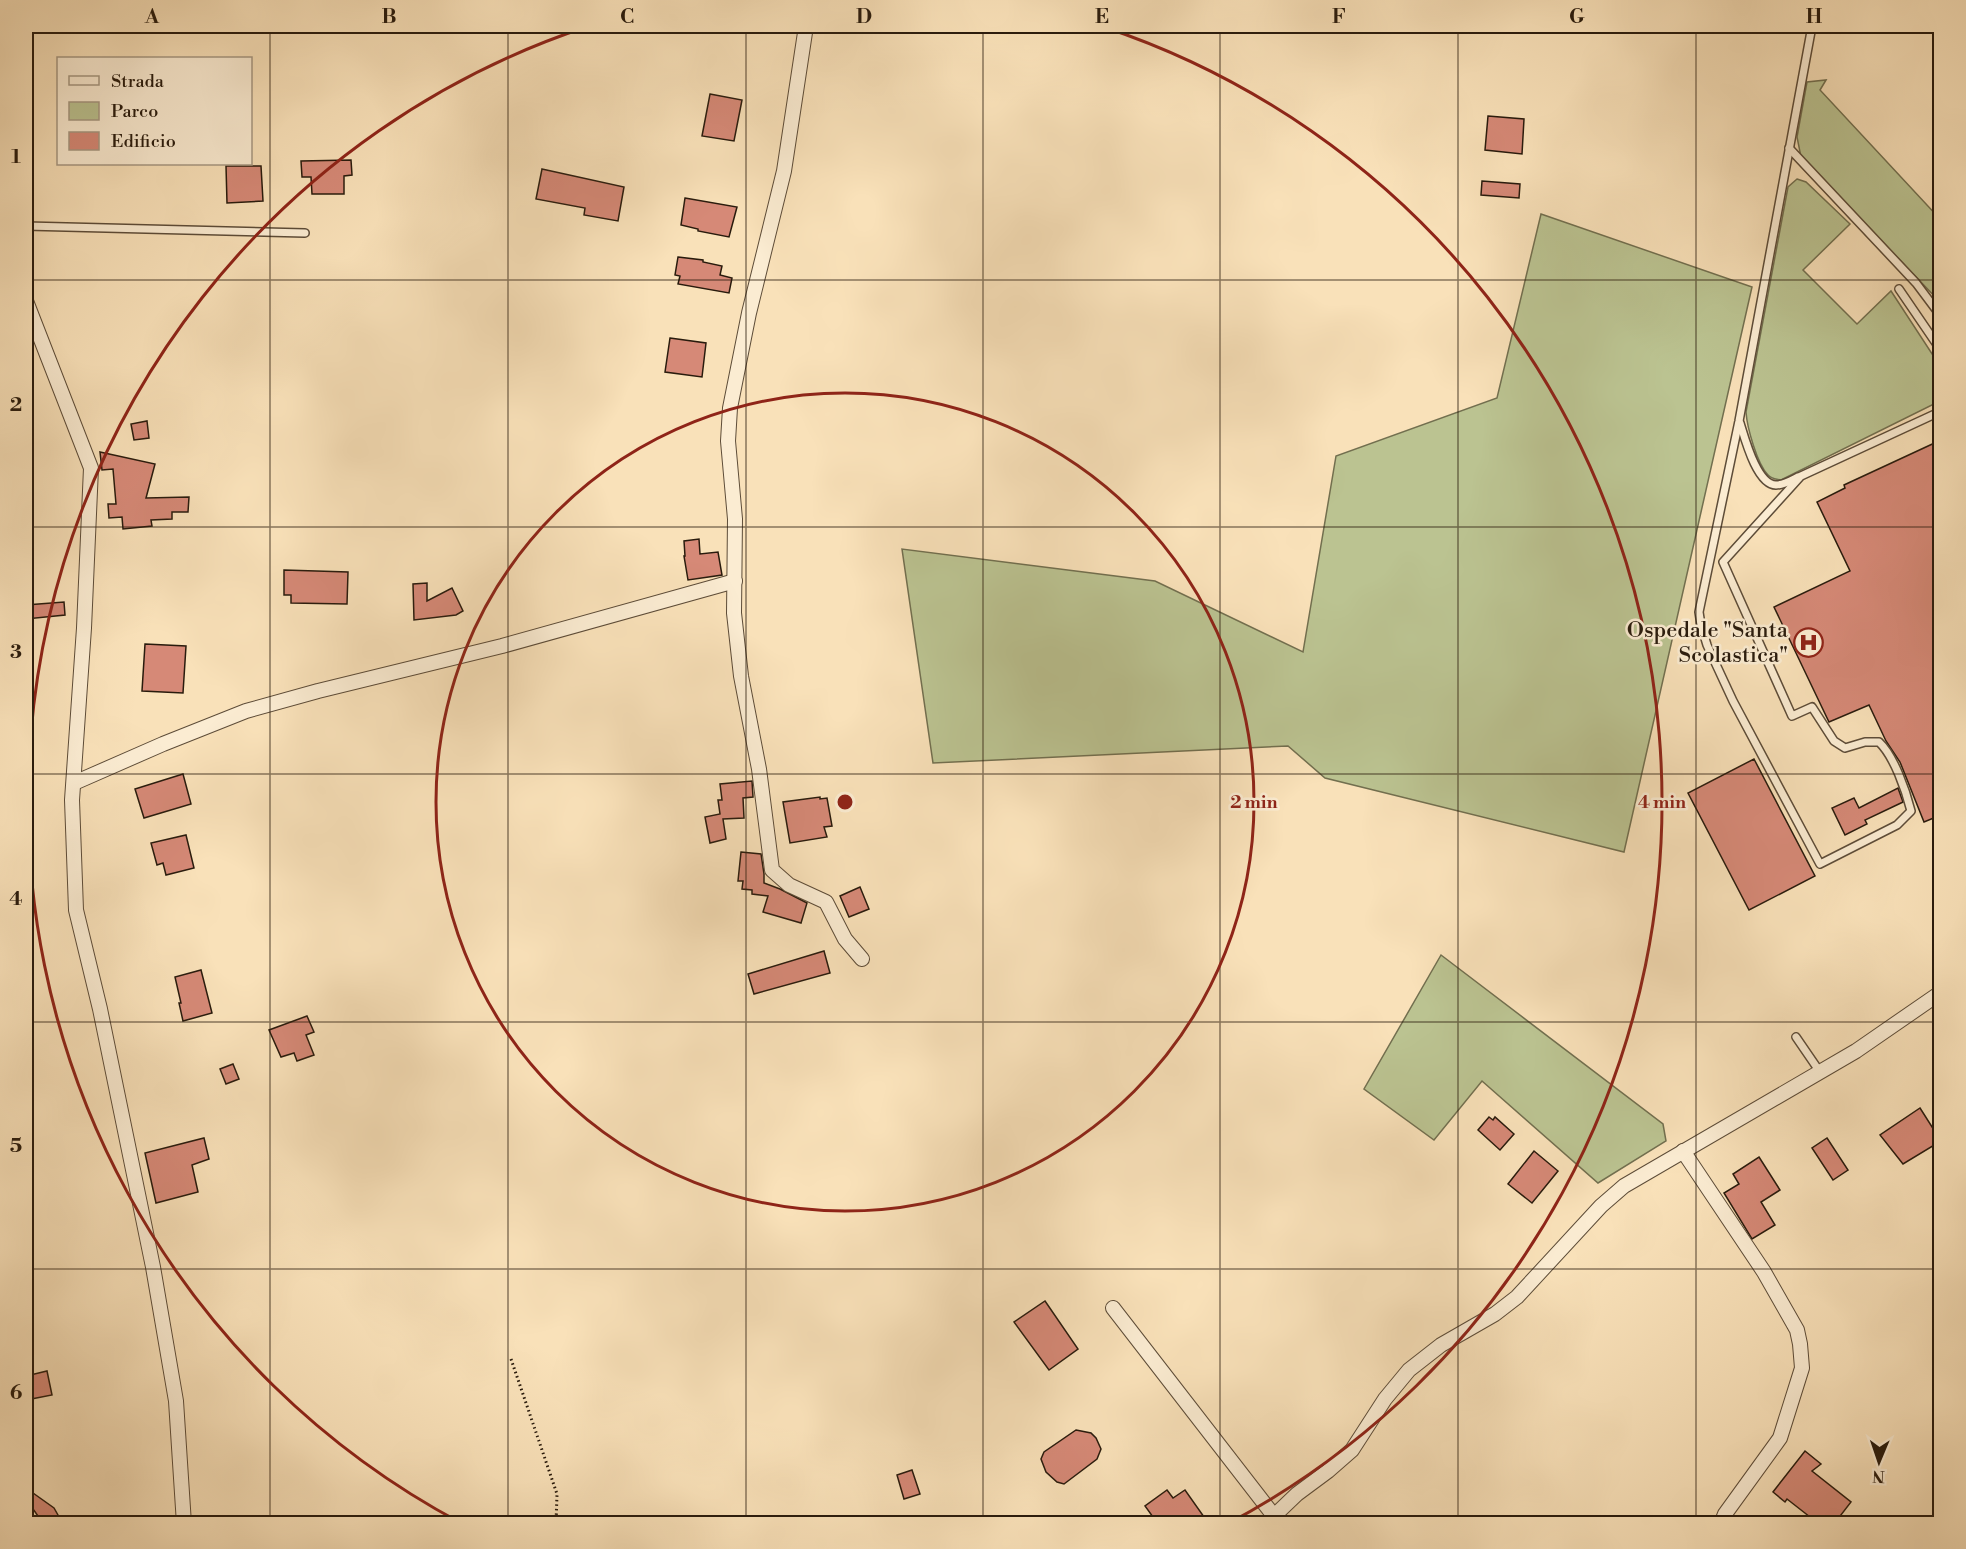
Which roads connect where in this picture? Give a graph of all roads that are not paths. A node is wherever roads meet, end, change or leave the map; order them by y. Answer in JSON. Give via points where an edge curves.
{"nodes":[{"id":1,"x":806,"y":26,"type":"edge"},
{"id":2,"x":1812,"y":26,"type":"edge"},
{"id":3,"x":1789,"y":148,"type":"junction"},
{"id":4,"x":26,"y":226,"type":"edge"},
{"id":5,"x":305,"y":233,"type":"dead end"},
{"id":6,"x":1899,"y":289,"type":"dead end"},
{"id":7,"x":26,"y":301,"type":"edge"},
{"id":8,"x":1941,"y":315,"type":"edge"},
{"id":9,"x":1941,"y":350,"type":"edge"},
{"id":10,"x":1941,"y":418,"type":"edge"},
{"id":11,"x":1739,"y":421,"type":"junction"},
{"id":12,"x":1801,"y":476,"type":"junction"},
{"id":13,"x":735,"y":580,"type":"junction"},
{"id":14,"x":74,"y":783,"type":"junction"},
{"id":15,"x":862,"y":959,"type":"dead end"},
{"id":16,"x":1941,"y":993,"type":"edge"},
{"id":17,"x":1796,"y":1037,"type":"dead end"},
{"id":18,"x":1820,"y":1072,"type":"junction"},
{"id":19,"x":1683,"y":1151,"type":"junction"},
{"id":20,"x":1113,"y":1308,"type":"dead end"},
{"id":21,"x":1272,"y":1520,"type":"edge"},
{"id":22,"x":183,"y":1524,"type":"edge"},
{"id":23,"x":1721,"y":1524,"type":"edge"}],
"edges":[{"from":1,"to":13,"type":"street","via":[[784,171],[748,313],[730,408]]},
{"from":2,"to":3,"type":"lane"},
{"from":3,"to":8,"type":"lane"},
{"from":3,"to":11,"type":"lane"},
{"from":4,"to":5,"type":"lane"},
{"from":6,"to":9,"type":"lane"},
{"from":7,"to":14,"type":"street","via":[[91,468]]},
{"from":10,"to":12,"type":"lane","via":[[1935,414]]},
{"from":11,"to":12,"type":"lane","via":[[1747,447],[1767,483],[1774,486]]},
{"from":11,"to":12,"type":"lane","via":[[1706,573],[1701,625],[1733,701],[1820,864],[1897,825],[1911,811],[1886,749],[1879,742],[1845,748],[1834,741],[1812,707],[1792,716],[1723,562]]},
{"from":13,"to":14,"type":"street","via":[[502,646],[246,711]]},
{"from":13,"to":15,"type":"street","via":[[734,614],[741,676],[759,769],[772,870],[789,885],[826,902],[845,939]]},
{"from":14,"to":22,"type":"street","via":[[76,910],[153,1267],[176,1401]]},
{"from":16,"to":18,"type":"street"},
{"from":17,"to":18,"type":"lane"},
{"from":18,"to":19,"type":"street"},
{"from":19,"to":21,"type":"street","via":[[1624,1186],[1601,1206],[1517,1297],[1409,1370],[1352,1450],[1297,1494]]},
{"from":19,"to":23,"type":"street","via":[[1764,1272],[1797,1330],[1800,1344],[1802,1368],[1780,1438]]},
{"from":20,"to":21,"type":"street"}]}
